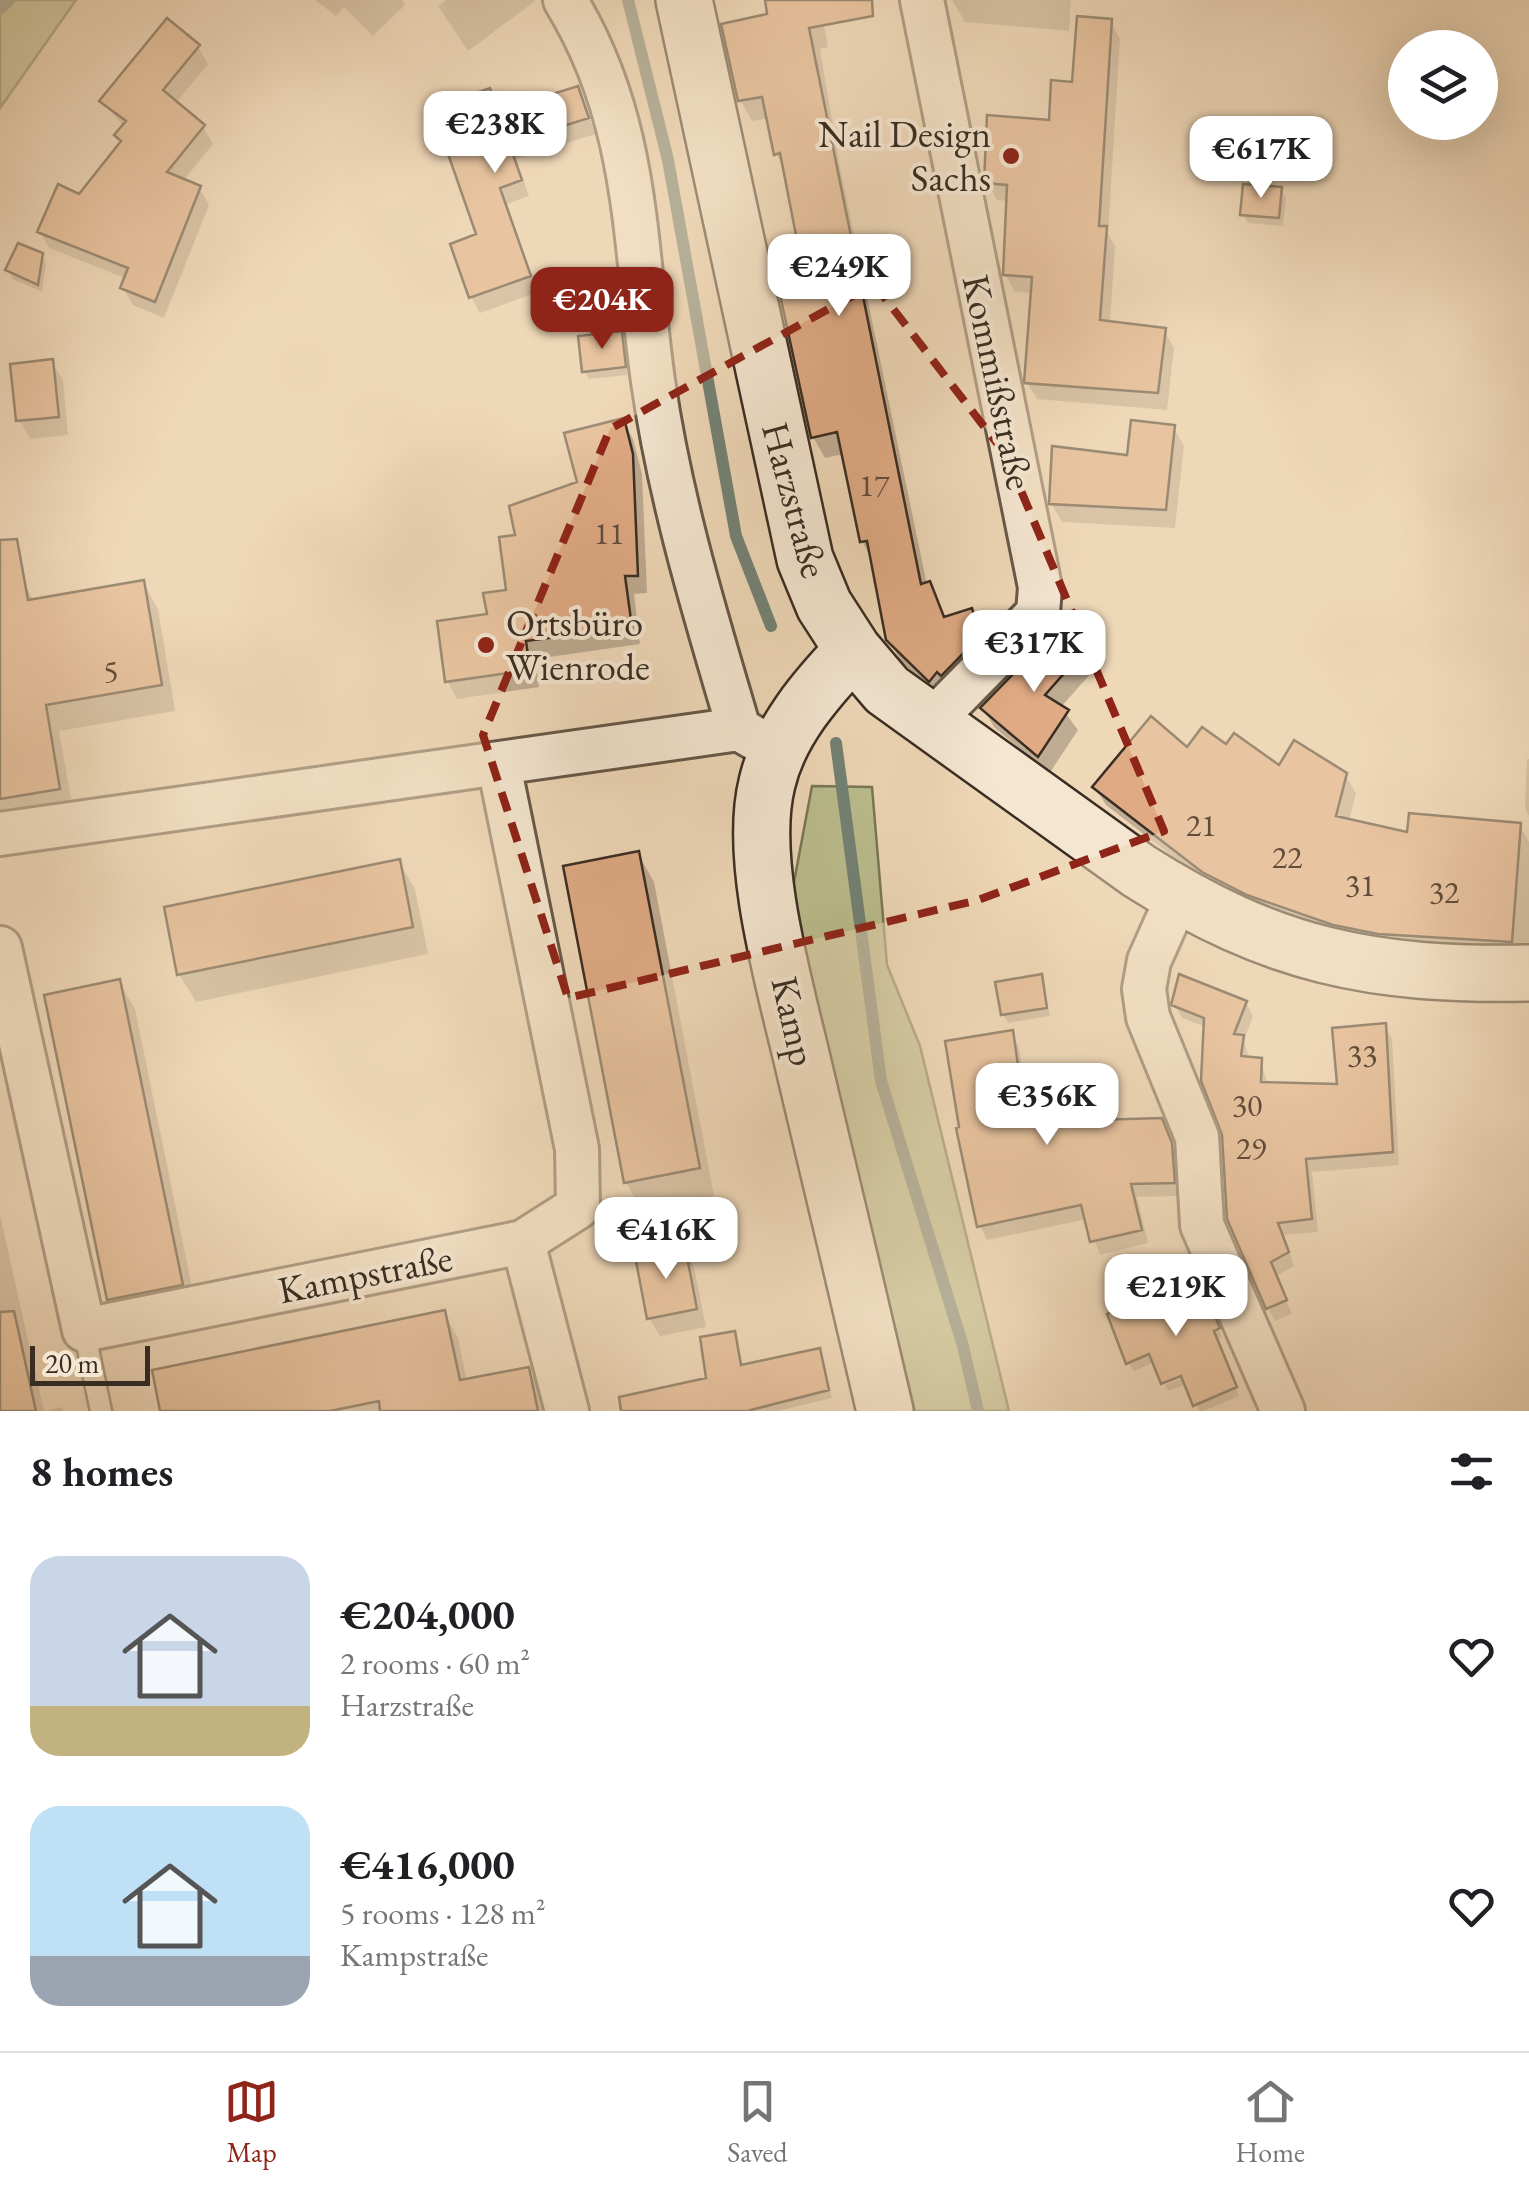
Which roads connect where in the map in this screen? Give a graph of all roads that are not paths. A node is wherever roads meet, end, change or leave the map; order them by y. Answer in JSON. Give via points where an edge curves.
{"nodes":[{"id":1,"x":565,"y":0,"type":"edge"},
{"id":2,"x":684,"y":0,"type":"edge"},
{"id":3,"x":922,"y":0,"type":"edge"},
{"id":4,"x":853,"y":650,"type":"junction"},
{"id":5,"x":930,"y":724,"type":"junction"},
{"id":6,"x":758,"y":740,"type":"junction"},
{"id":7,"x":498,"y":765,"type":"junction"},
{"id":8,"x":0,"y":834,"type":"edge"},
{"id":9,"x":1178,"y":896,"type":"junction"},
{"id":10,"x":0,"y":948,"type":"edge"},
{"id":11,"x":1529,"y":973,"type":"edge"},
{"id":12,"x":523,"y":1242,"type":"junction"},
{"id":13,"x":84,"y":1330,"type":"junction"},
{"id":14,"x":101,"y":1411,"type":"edge"},
{"id":15,"x":567,"y":1411,"type":"edge"},
{"id":16,"x":885,"y":1411,"type":"edge"},
{"id":17,"x":1283,"y":1411,"type":"edge"}],
"edges":[{"from":1,"to":6,"type":"street","via":[[594,48],[635,195],[654,382],[687,553]]},
{"from":2,"to":4,"type":"main road","name":"Harzstraße","via":[[794,521],[824,605]]},
{"from":3,"to":5,"type":"street","name":"Kommißstraße","via":[[1040,587],[1038,613]]},
{"from":4,"to":5,"type":"main road","name":"Harzstraße","via":[[887,690]]},
{"from":4,"to":6,"type":"main road","name":"Kamp"},
{"from":5,"to":9,"type":"main road","name":"Harzstraße"},
{"from":6,"to":7,"type":"street"},
{"from":6,"to":16,"type":"main road","name":"Kamp","via":[[774,932]]},
{"from":7,"to":8,"type":"street"},
{"from":7,"to":12,"type":"street","name":"Kampstraße","via":[[577,1149],[578,1207]]},
{"from":9,"to":11,"type":"main road","name":"Harzstraße","via":[[1283,946],[1356,964]]},
{"from":9,"to":17,"type":"street","via":[[1149,962],[1148,1018],[1198,1137],[1202,1225]]},
{"from":10,"to":13,"type":"street"},
{"from":12,"to":13,"type":"street","name":"Kampstraße"},
{"from":12,"to":15,"type":"street"},
{"from":13,"to":14,"type":"lane"}]}
